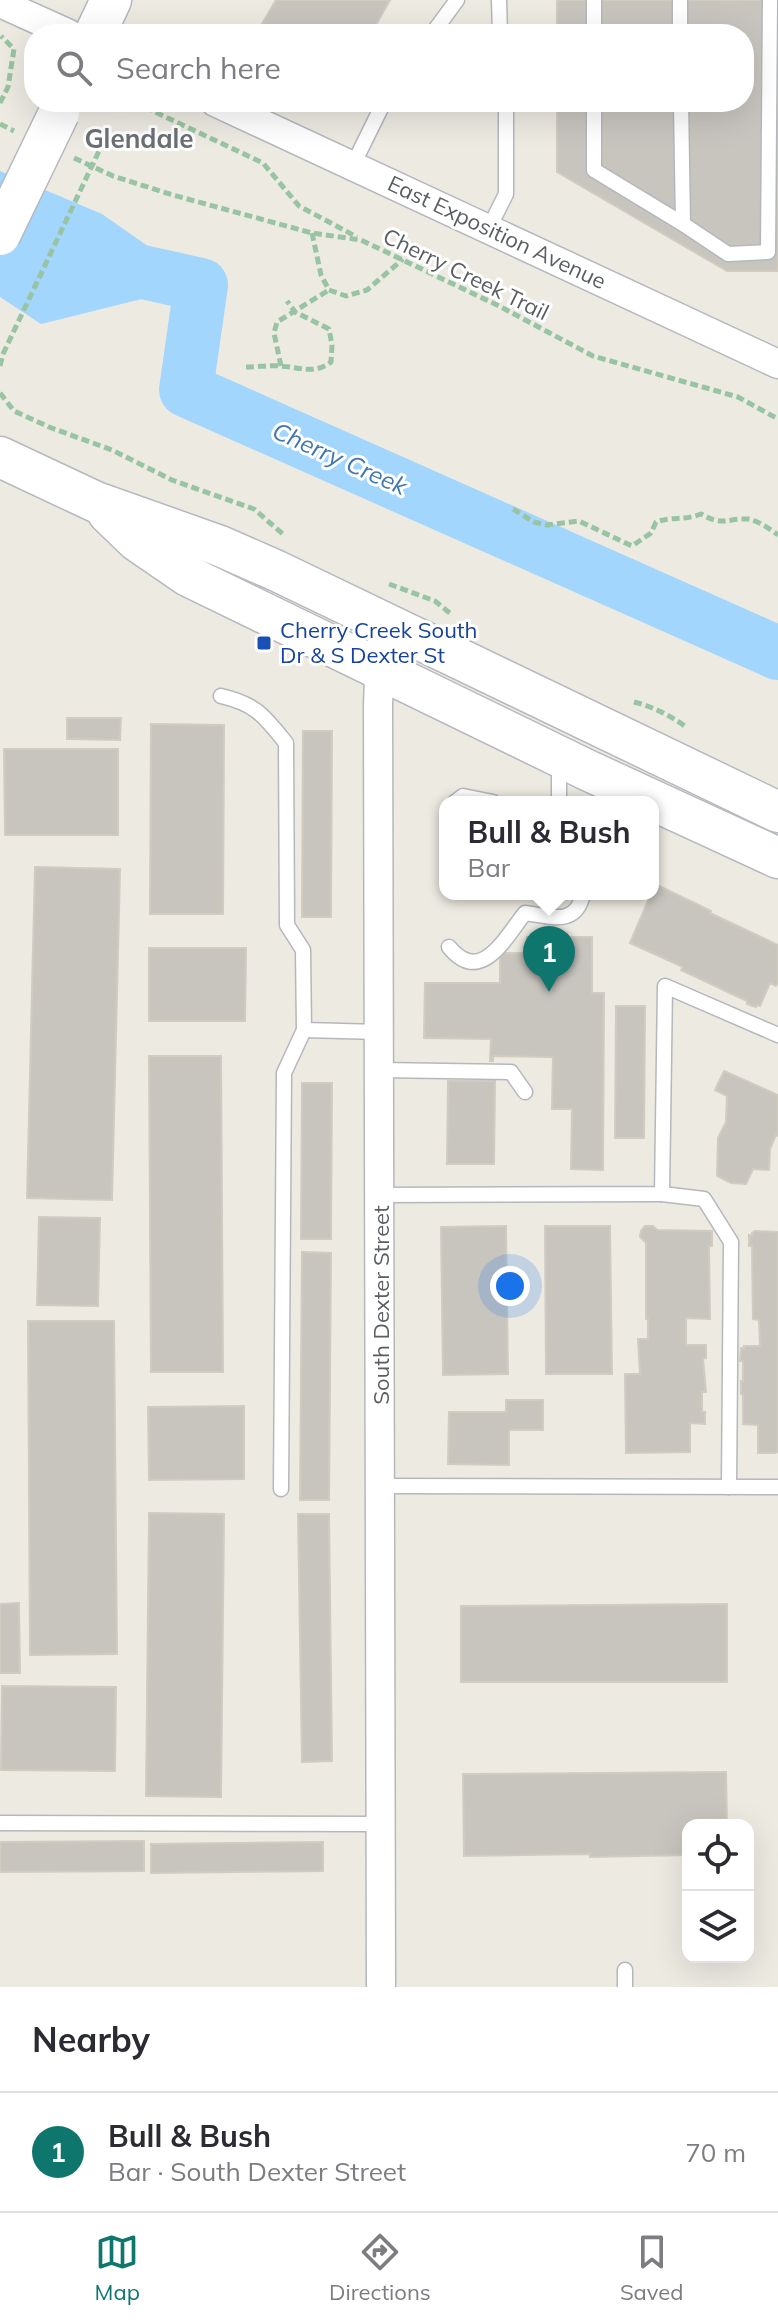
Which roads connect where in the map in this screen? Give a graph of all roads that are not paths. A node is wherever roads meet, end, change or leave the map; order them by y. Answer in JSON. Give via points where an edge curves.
{"nodes":[{"id":1,"x":111,"y":0,"type":"edge"},
{"id":2,"x":457,"y":0,"type":"edge"},
{"id":3,"x":499,"y":0,"type":"edge"},
{"id":4,"x":594,"y":0,"type":"edge"},
{"id":5,"x":680,"y":0,"type":"edge"},
{"id":6,"x":770,"y":0,"type":"edge"},
{"id":7,"x":7,"y":6,"type":"dead end"},
{"id":8,"x":47,"y":24,"type":"edge"},
{"id":9,"x":100,"y":24,"type":"edge"},
{"id":10,"x":439,"y":24,"type":"edge"},
{"id":11,"x":500,"y":24,"type":"edge"},
{"id":12,"x":594,"y":24,"type":"edge"},
{"id":13,"x":680,"y":24,"type":"edge"},
{"id":14,"x":60,"y":112,"type":"edge"},
{"id":15,"x":237,"y":112,"type":"edge"},
{"id":16,"x":379,"y":112,"type":"edge"},
{"id":17,"x":506,"y":112,"type":"edge"},
{"id":18,"x":594,"y":112,"type":"edge"},
{"id":19,"x":681,"y":112,"type":"edge"},
{"id":20,"x":353,"y":165,"type":"junction"},
{"id":21,"x":683,"y":224,"type":"junction"},
{"id":22,"x":489,"y":228,"type":"junction"},
{"id":23,"x":0,"y":235,"type":"edge"},
{"id":24,"x":778,"y":364,"type":"edge"},
{"id":25,"x":0,"y":457,"type":"edge"},
{"id":26,"x":96,"y":502,"type":"junction"},
{"id":27,"x":385,"y":623,"type":"junction"},
{"id":28,"x":379,"y":671,"type":"junction"},
{"id":29,"x":221,"y":696,"type":"dead end"},
{"id":30,"x":559,"y":757,"type":"junction"},
{"id":31,"x":559,"y":796,"type":"edge"},
{"id":32,"x":644,"y":796,"type":"edge"},
{"id":33,"x":659,"y":803,"type":"edge"},
{"id":34,"x":778,"y":812,"type":"edge"},
{"id":35,"x":778,"y":858,"type":"edge"},
{"id":36,"x":581,"y":900,"type":"edge"},
{"id":37,"x":449,"y":947,"type":"dead end"},
{"id":38,"x":304,"y":1030,"type":"junction"},
{"id":39,"x":380,"y":1032,"type":"junction"},
{"id":40,"x":778,"y":1035,"type":"edge"},
{"id":41,"x":380,"y":1070,"type":"junction"},
{"id":42,"x":525,"y":1092,"type":"dead end"},
{"id":43,"x":662,"y":1194,"type":"junction"},
{"id":44,"x":380,"y":1195,"type":"junction"},
{"id":45,"x":381,"y":1486,"type":"junction"},
{"id":46,"x":729,"y":1487,"type":"junction"},
{"id":47,"x":778,"y":1487,"type":"edge"},
{"id":48,"x":281,"y":1489,"type":"dead end"},
{"id":49,"x":0,"y":1823,"type":"edge"},
{"id":50,"x":382,"y":1824,"type":"junction"},
{"id":51,"x":625,"y":1970,"type":"dead end"},
{"id":52,"x":381,"y":1987,"type":"edge"},
{"id":53,"x":625,"y":1987,"type":"edge"}],
"edges":[{"from":1,"to":9,"type":"main road"},
{"from":2,"to":10,"type":"lane"},
{"from":3,"to":11,"type":"lane"},
{"from":4,"to":12,"type":"lane"},
{"from":5,"to":13,"type":"lane"},
{"from":6,"to":21,"type":"lane","via":[[768,252],[728,254]]},
{"from":7,"to":8,"type":"street"},
{"from":14,"to":23,"type":"main road","bridge":true},
{"from":15,"to":20,"type":"street","name":"East Exposition Avenue"},
{"from":16,"to":20,"type":"lane"},
{"from":17,"to":22,"type":"lane","via":[[506,194]]},
{"from":18,"to":21,"type":"lane","via":[[594,170]]},
{"from":19,"to":21,"type":"lane"},
{"from":20,"to":22,"type":"street","name":"East Exposition Avenue"},
{"from":22,"to":24,"type":"street","name":"East Exposition Avenue"},
{"from":25,"to":26,"type":"main road"},
{"from":26,"to":27,"type":"main road","via":[[220,546]]},
{"from":26,"to":28,"type":"main road","via":[[137,541],[188,576]]},
{"from":27,"to":28,"type":"street","name":"South Dexter Street"},
{"from":27,"to":34,"type":"main road"},
{"from":28,"to":30,"type":"main road"},
{"from":28,"to":39,"type":"street","name":"South Dexter Street"},
{"from":29,"to":38,"type":"lane","via":[[243,701],[286,743],[287,925],[303,950]]},
{"from":30,"to":31,"type":"lane"},
{"from":30,"to":32,"type":"main road"},
{"from":33,"to":35,"type":"main road"},
{"from":36,"to":37,"type":"lane","via":[[571,916],[563,918],[525,913],[483,961],[461,959]]},
{"from":38,"to":39,"type":"lane"},
{"from":38,"to":48,"type":"lane","via":[[284,1073]]},
{"from":39,"to":41,"type":"street","name":"South Dexter Street"},
{"from":40,"to":43,"type":"lane","via":[[665,986]]},
{"from":41,"to":42,"type":"lane","via":[[511,1072]]},
{"from":41,"to":44,"type":"street","name":"South Dexter Street"},
{"from":43,"to":44,"type":"lane"},
{"from":43,"to":46,"type":"lane","via":[[704,1199],[731,1242]]},
{"from":44,"to":45,"type":"street","name":"South Dexter Street"},
{"from":45,"to":46,"type":"lane"},
{"from":45,"to":50,"type":"street","name":"South Dexter Street"},
{"from":46,"to":47,"type":"lane"},
{"from":49,"to":50,"type":"lane"},
{"from":50,"to":52,"type":"street","name":"South Dexter Street"},
{"from":51,"to":53,"type":"lane"}]}
